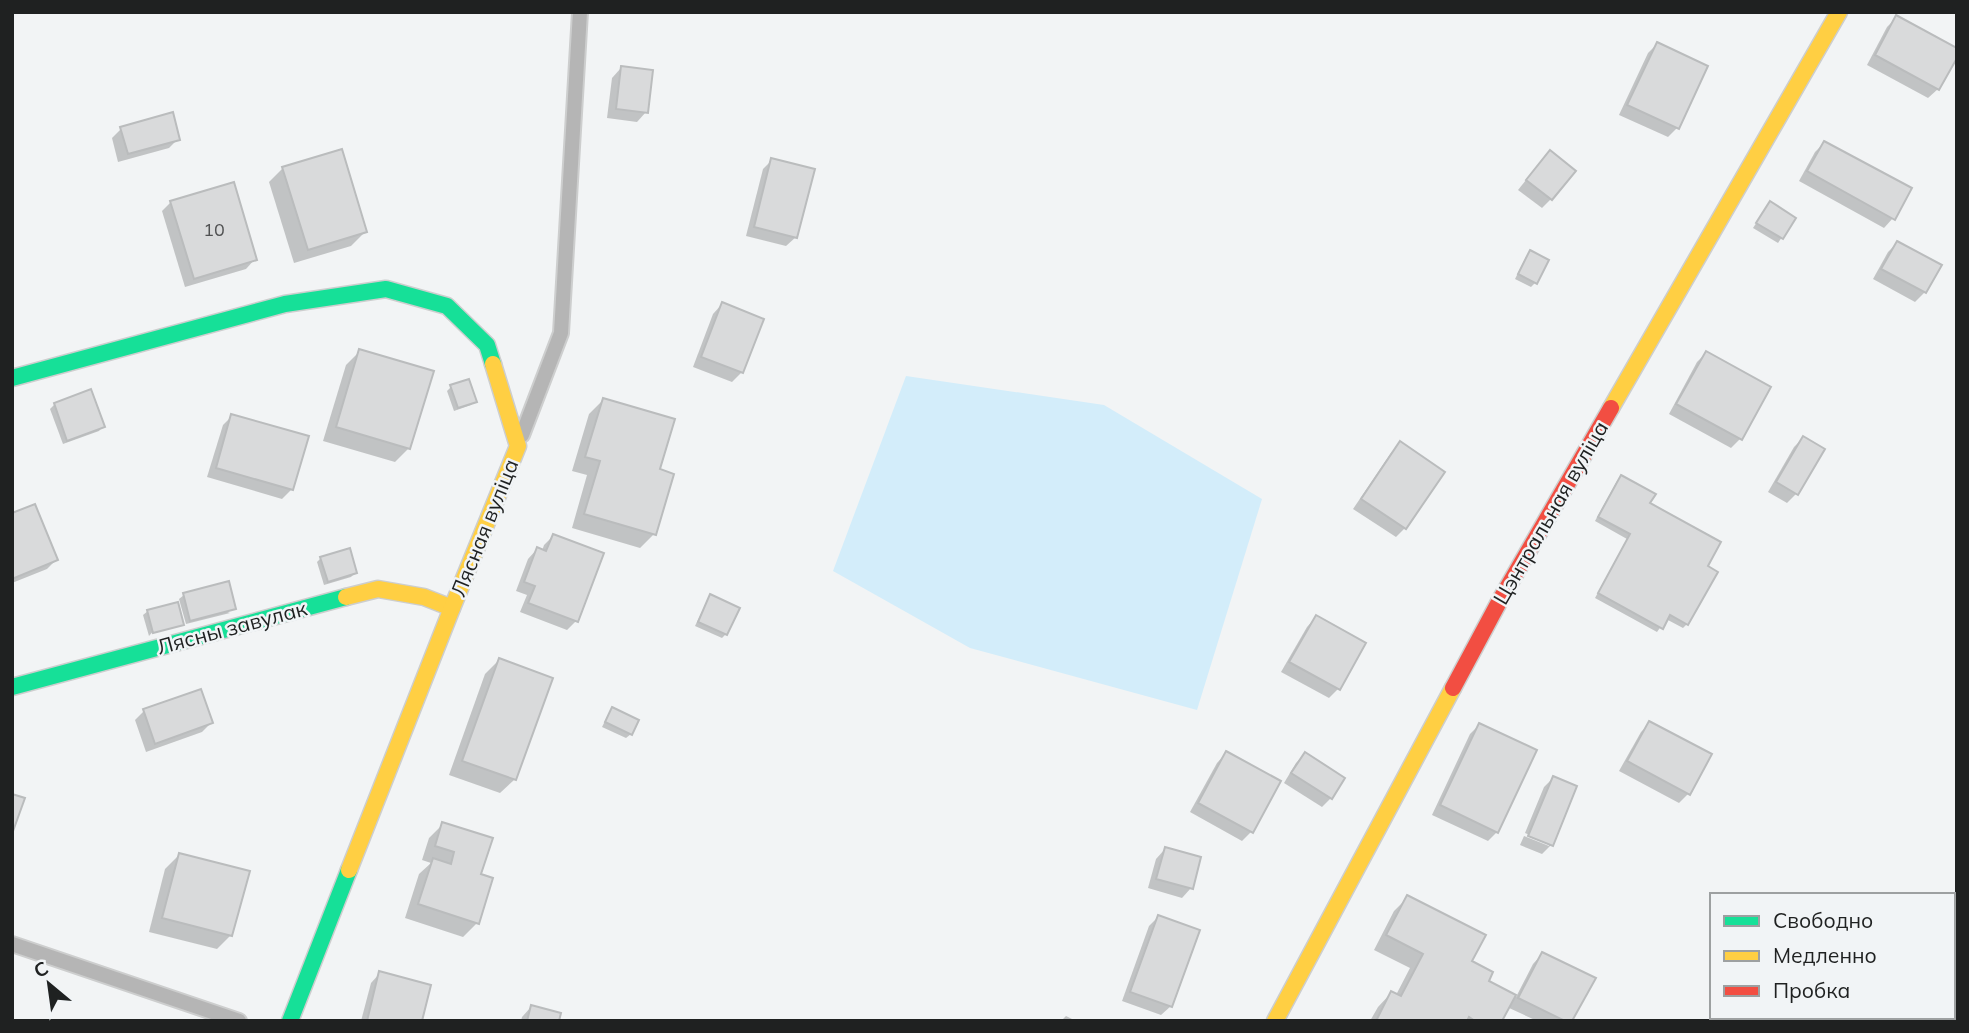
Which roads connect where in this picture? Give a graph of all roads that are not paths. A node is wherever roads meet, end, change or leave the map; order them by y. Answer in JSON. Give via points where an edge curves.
{"nodes":[{"id":1,"x":580,"y":12,"type":"edge"},
{"id":2,"x":1839,"y":12,"type":"edge"},
{"id":3,"x":12,"y":378,"type":"edge"},
{"id":4,"x":518,"y":446,"type":"junction"},
{"id":5,"x":452,"y":608,"type":"junction"},
{"id":6,"x":12,"y":687,"type":"edge"},
{"id":7,"x":12,"y":944,"type":"edge"},
{"id":8,"x":239,"y":1021,"type":"edge"},
{"id":9,"x":290,"y":1021,"type":"edge"},
{"id":10,"x":1275,"y":1021,"type":"edge"}],
"edges":[{"from":1,"to":4,"type":"lane","via":[[561,333]]},
{"from":2,"to":10,"type":"street","name":"Цэнтральная вуліца","via":[[1499,602]]},
{"from":3,"to":4,"type":"street","name":"Лясная вуліца","via":[[285,304],[386,289],[447,306],[487,345]]},
{"from":4,"to":5,"type":"street","name":"Лясная вуліца"},
{"from":5,"to":6,"type":"street","name":"Лясны завулак","via":[[424,597],[378,589]]},
{"from":5,"to":9,"type":"street","name":"Лясная вуліца"},
{"from":7,"to":8,"type":"lane"}]}
